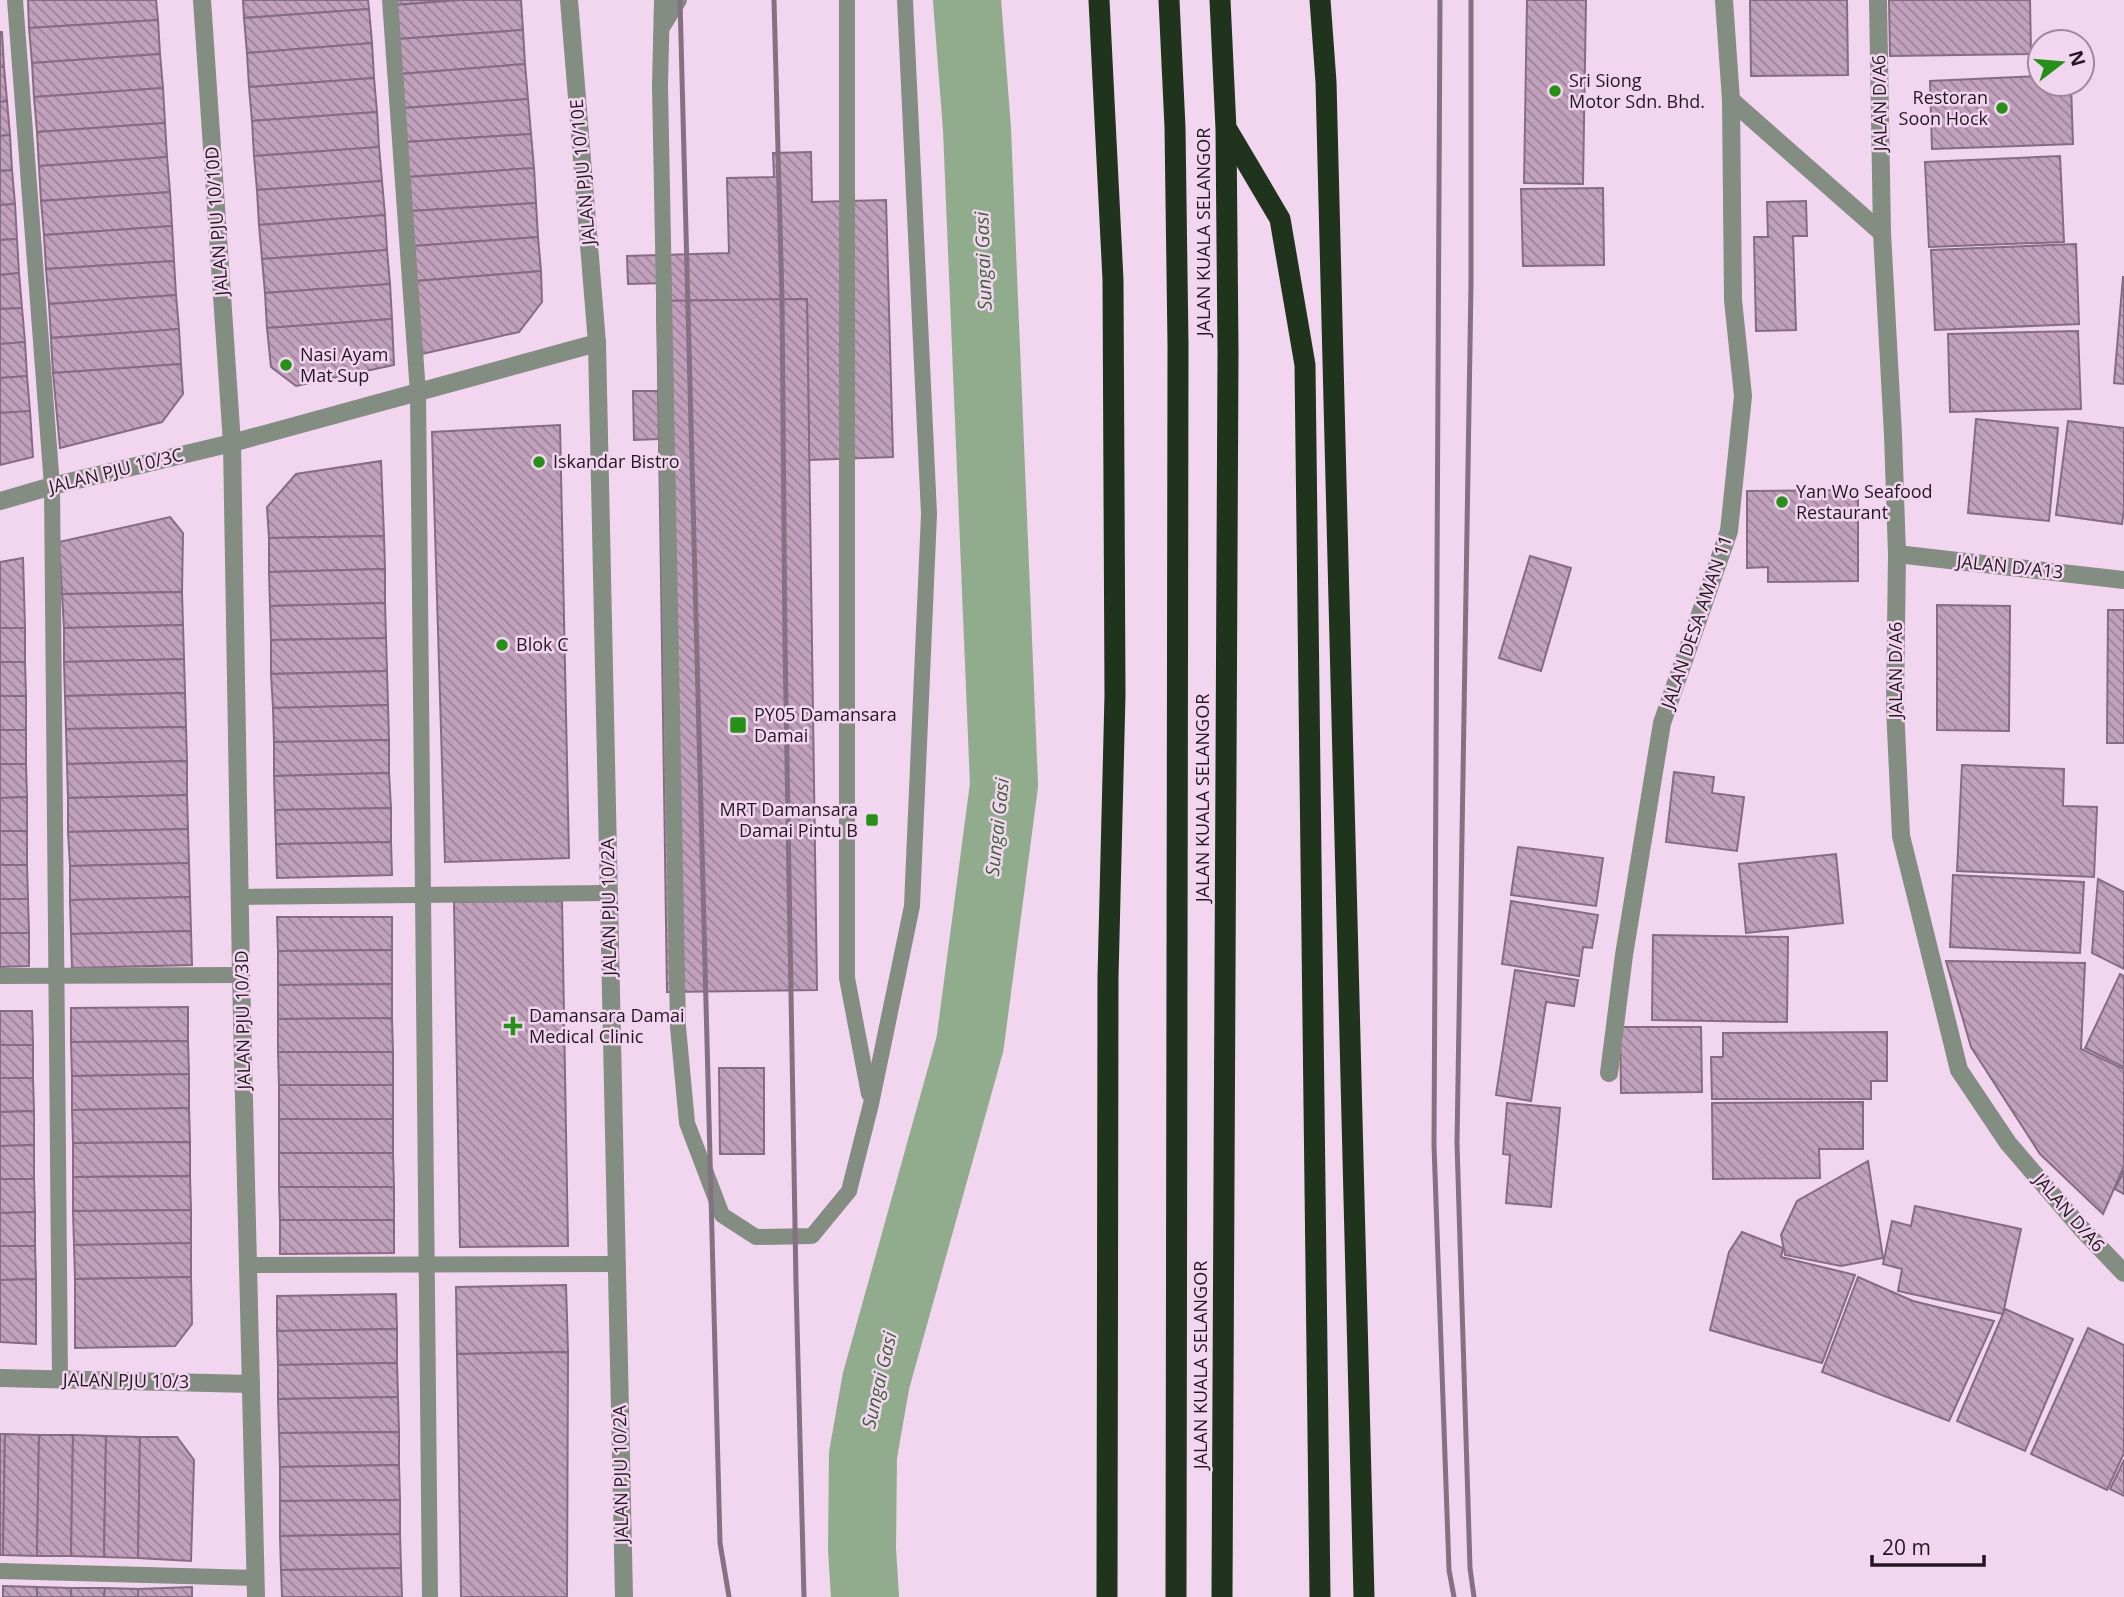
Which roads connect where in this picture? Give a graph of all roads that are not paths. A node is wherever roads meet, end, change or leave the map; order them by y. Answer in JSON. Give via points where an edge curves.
{"nodes":[{"id":1,"x":15,"y":0,"type":"edge"},
{"id":2,"x":202,"y":0,"type":"edge"},
{"id":3,"x":390,"y":0,"type":"edge"},
{"id":4,"x":569,"y":0,"type":"edge"},
{"id":5,"x":662,"y":0,"type":"edge"},
{"id":6,"x":679,"y":0,"type":"edge"},
{"id":7,"x":846,"y":0,"type":"edge"},
{"id":8,"x":905,"y":0,"type":"edge"},
{"id":9,"x":1099,"y":0,"type":"edge"},
{"id":10,"x":1169,"y":0,"type":"edge"},
{"id":11,"x":1220,"y":0,"type":"edge"},
{"id":12,"x":1320,"y":0,"type":"edge"},
{"id":13,"x":1724,"y":0,"type":"edge"},
{"id":14,"x":1878,"y":0,"type":"edge"},
{"id":15,"x":663,"y":26,"type":"junction"},
{"id":16,"x":1731,"y":100,"type":"junction"},
{"id":17,"x":1226,"y":129,"type":"junction"},
{"id":18,"x":1882,"y":233,"type":"junction"},
{"id":19,"x":597,"y":343,"type":"junction"},
{"id":20,"x":418,"y":393,"type":"junction"},
{"id":21,"x":232,"y":443,"type":"junction"},
{"id":22,"x":52,"y":486,"type":"junction"},
{"id":23,"x":0,"y":501,"type":"edge"},
{"id":24,"x":1897,"y":554,"type":"junction"},
{"id":25,"x":2124,"y":580,"type":"edge"},
{"id":26,"x":609,"y":893,"type":"junction"},
{"id":27,"x":423,"y":895,"type":"junction"},
{"id":28,"x":241,"y":897,"type":"junction"},
{"id":29,"x":241,"y":975,"type":"junction"},
{"id":30,"x":0,"y":976,"type":"edge"},
{"id":31,"x":56,"y":976,"type":"junction"},
{"id":32,"x":1609,"y":1073,"type":"dead end"},
{"id":33,"x":871,"y":1104,"type":"junction"},
{"id":34,"x":617,"y":1264,"type":"junction"},
{"id":35,"x":249,"y":1265,"type":"junction"},
{"id":36,"x":426,"y":1265,"type":"junction"},
{"id":37,"x":2124,"y":1273,"type":"edge"},
{"id":38,"x":0,"y":1378,"type":"edge"},
{"id":39,"x":60,"y":1379,"type":"junction"},
{"id":40,"x":251,"y":1384,"type":"junction"},
{"id":41,"x":0,"y":1571,"type":"edge"},
{"id":42,"x":256,"y":1578,"type":"junction"},
{"id":43,"x":256,"y":1597,"type":"edge"},
{"id":44,"x":430,"y":1597,"type":"edge"},
{"id":45,"x":624,"y":1597,"type":"edge"},
{"id":46,"x":1107,"y":1597,"type":"edge"},
{"id":47,"x":1177,"y":1597,"type":"edge"},
{"id":48,"x":1222,"y":1597,"type":"edge"},
{"id":49,"x":1320,"y":1597,"type":"edge"},
{"id":50,"x":1364,"y":1597,"type":"edge"}],
"edges":[{"from":1,"to":22,"type":"lane"},
{"from":2,"to":21,"type":"street","name":"JALAN PJU 10/10D"},
{"from":3,"to":20,"type":"lane"},
{"from":4,"to":19,"type":"street","name":"JALAN PJU 10/10E"},
{"from":5,"to":15,"type":"lane"},
{"from":6,"to":15,"type":"lane"},
{"from":7,"to":33,"type":"lane","via":[[847,978]]},
{"from":8,"to":33,"type":"lane","via":[[929,514],[912,906]]},
{"from":9,"to":46,"type":"highway","via":[[1113,280],[1115,682],[1108,977]]},
{"from":10,"to":47,"type":"highway","name":"JALAN KUALA SELANGOR","via":[[1178,345]]},
{"from":11,"to":17,"type":"highway","name":"JALAN KUALA SELANGOR"},
{"from":12,"to":50,"type":"highway","via":[[1326,82]]},
{"from":13,"to":16,"type":"street","name":"JALAN DESA AMAN 11"},
{"from":14,"to":18,"type":"street","name":"JALAN D/A6"},
{"from":15,"to":33,"type":"lane","via":[[660,99],[678,1027],[687,1123],[722,1215],[756,1237],[813,1236],[849,1191]]},
{"from":16,"to":18,"type":"street"},
{"from":16,"to":32,"type":"street","name":"JALAN DESA AMAN 11","via":[[1733,300],[1743,396],[1729,531],[1662,723]]},
{"from":17,"to":48,"type":"highway","name":"JALAN KUALA SELANGOR"},
{"from":17,"to":49,"type":"highway","via":[[1280,219],[1305,365]]},
{"from":18,"to":24,"type":"street","name":"JALAN D/A6"},
{"from":19,"to":20,"type":"street","name":"JALAN PJU 10/3C"},
{"from":19,"to":26,"type":"street","name":"JALAN PJU 10/2A"},
{"from":20,"to":21,"type":"street","name":"JALAN PJU 10/3C"},
{"from":20,"to":27,"type":"lane"},
{"from":21,"to":22,"type":"street","name":"JALAN PJU 10/3C"},
{"from":21,"to":28,"type":"street","name":"JALAN PJU 10/3D"},
{"from":22,"to":23,"type":"street","name":"JALAN PJU 10/3C"},
{"from":22,"to":31,"type":"lane"},
{"from":24,"to":25,"type":"street","name":"JALAN D/A13"},
{"from":24,"to":37,"type":"street","name":"JALAN D/A6","via":[[1895,707],[1901,836],[1959,1070],[2008,1143]]},
{"from":26,"to":27,"type":"lane"},
{"from":26,"to":34,"type":"street","name":"JALAN PJU 10/2A"},
{"from":27,"to":28,"type":"lane"},
{"from":27,"to":36,"type":"lane"},
{"from":28,"to":29,"type":"street","name":"JALAN PJU 10/3D"},
{"from":29,"to":31,"type":"lane"},
{"from":29,"to":35,"type":"street","name":"JALAN PJU 10/3D"},
{"from":30,"to":31,"type":"lane"},
{"from":31,"to":39,"type":"lane"},
{"from":34,"to":36,"type":"lane"},
{"from":34,"to":45,"type":"street","name":"JALAN PJU 10/2A"},
{"from":35,"to":36,"type":"lane"},
{"from":35,"to":40,"type":"street","name":"JALAN PJU 10/3D"},
{"from":36,"to":44,"type":"lane"},
{"from":38,"to":39,"type":"street","name":"JALAN PJU 10/3"},
{"from":39,"to":40,"type":"street","name":"JALAN PJU 10/3"},
{"from":40,"to":42,"type":"street","name":"JALAN PJU 10/3D"},
{"from":41,"to":42,"type":"lane"},
{"from":42,"to":43,"type":"street","name":"JALAN PJU 10/3D"}]}
